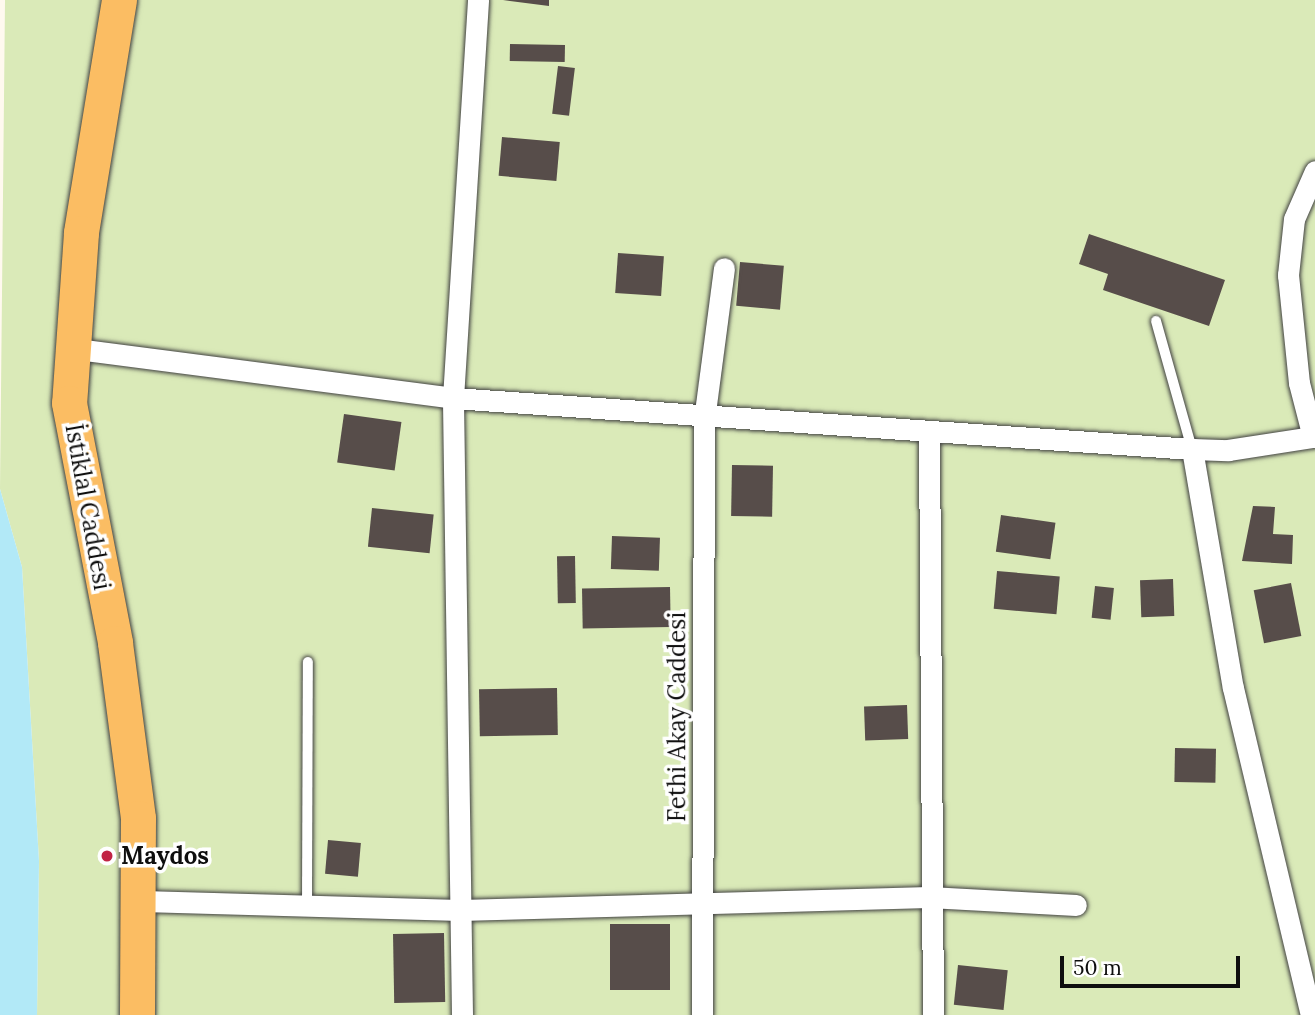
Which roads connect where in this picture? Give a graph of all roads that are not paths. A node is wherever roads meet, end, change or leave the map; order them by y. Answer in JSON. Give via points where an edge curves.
{"nodes":[{"id":1,"x":119,"y":0,"type":"edge"},
{"id":2,"x":478,"y":0,"type":"edge"},
{"id":3,"x":1315,"y":171,"type":"edge"},
{"id":4,"x":723,"y":268,"type":"dead end"},
{"id":5,"x":1156,"y":321,"type":"dead end"},
{"id":6,"x":69,"y":348,"type":"junction"},
{"id":7,"x":453,"y":398,"type":"junction"},
{"id":8,"x":704,"y":420,"type":"junction"},
{"id":9,"x":929,"y":434,"type":"junction"},
{"id":10,"x":1192,"y":449,"type":"junction"},
{"id":11,"x":307,"y":662,"type":"dead end"},
{"id":12,"x":929,"y":897,"type":"junction"},
{"id":13,"x":703,"y":899,"type":"junction"},
{"id":14,"x":142,"y":901,"type":"junction"},
{"id":15,"x":307,"y":905,"type":"junction"},
{"id":16,"x":1076,"y":905,"type":"dead end"},
{"id":17,"x":460,"y":910,"type":"junction"},
{"id":18,"x":137,"y":1015,"type":"edge"},
{"id":19,"x":462,"y":1015,"type":"edge"},
{"id":20,"x":702,"y":1015,"type":"edge"},
{"id":21,"x":933,"y":1015,"type":"edge"},
{"id":22,"x":1311,"y":1015,"type":"edge"}],
"edges":[{"from":1,"to":6,"type":"main road","name":"İstiklal Caddesi"},
{"from":2,"to":7,"type":"street"},
{"from":3,"to":10,"type":"street","via":[[1294,219],[1288,275],[1299,383],[1313,437],[1227,450]]},
{"from":4,"to":8,"type":"street","name":"Fethi Akay Caddesi"},
{"from":5,"to":10,"type":"lane"},
{"from":6,"to":7,"type":"street"},
{"from":6,"to":14,"type":"main road","name":"İstiklal Caddesi","via":[[69,403],[128,729]]},
{"from":7,"to":8,"type":"street"},
{"from":7,"to":17,"type":"street"},
{"from":8,"to":9,"type":"street"},
{"from":8,"to":13,"type":"street","name":"Fethi Akay Caddesi"},
{"from":9,"to":10,"type":"street"},
{"from":9,"to":12,"type":"street"},
{"from":10,"to":22,"type":"street","via":[[1233,688]]},
{"from":11,"to":15,"type":"lane"},
{"from":12,"to":13,"type":"street"},
{"from":12,"to":16,"type":"street"},
{"from":12,"to":21,"type":"street"},
{"from":13,"to":17,"type":"street"},
{"from":13,"to":20,"type":"street","name":"Fethi Akay Caddesi"},
{"from":14,"to":15,"type":"street"},
{"from":14,"to":18,"type":"main road","name":"İstiklal Caddesi"},
{"from":15,"to":17,"type":"street"},
{"from":17,"to":19,"type":"street"}]}
